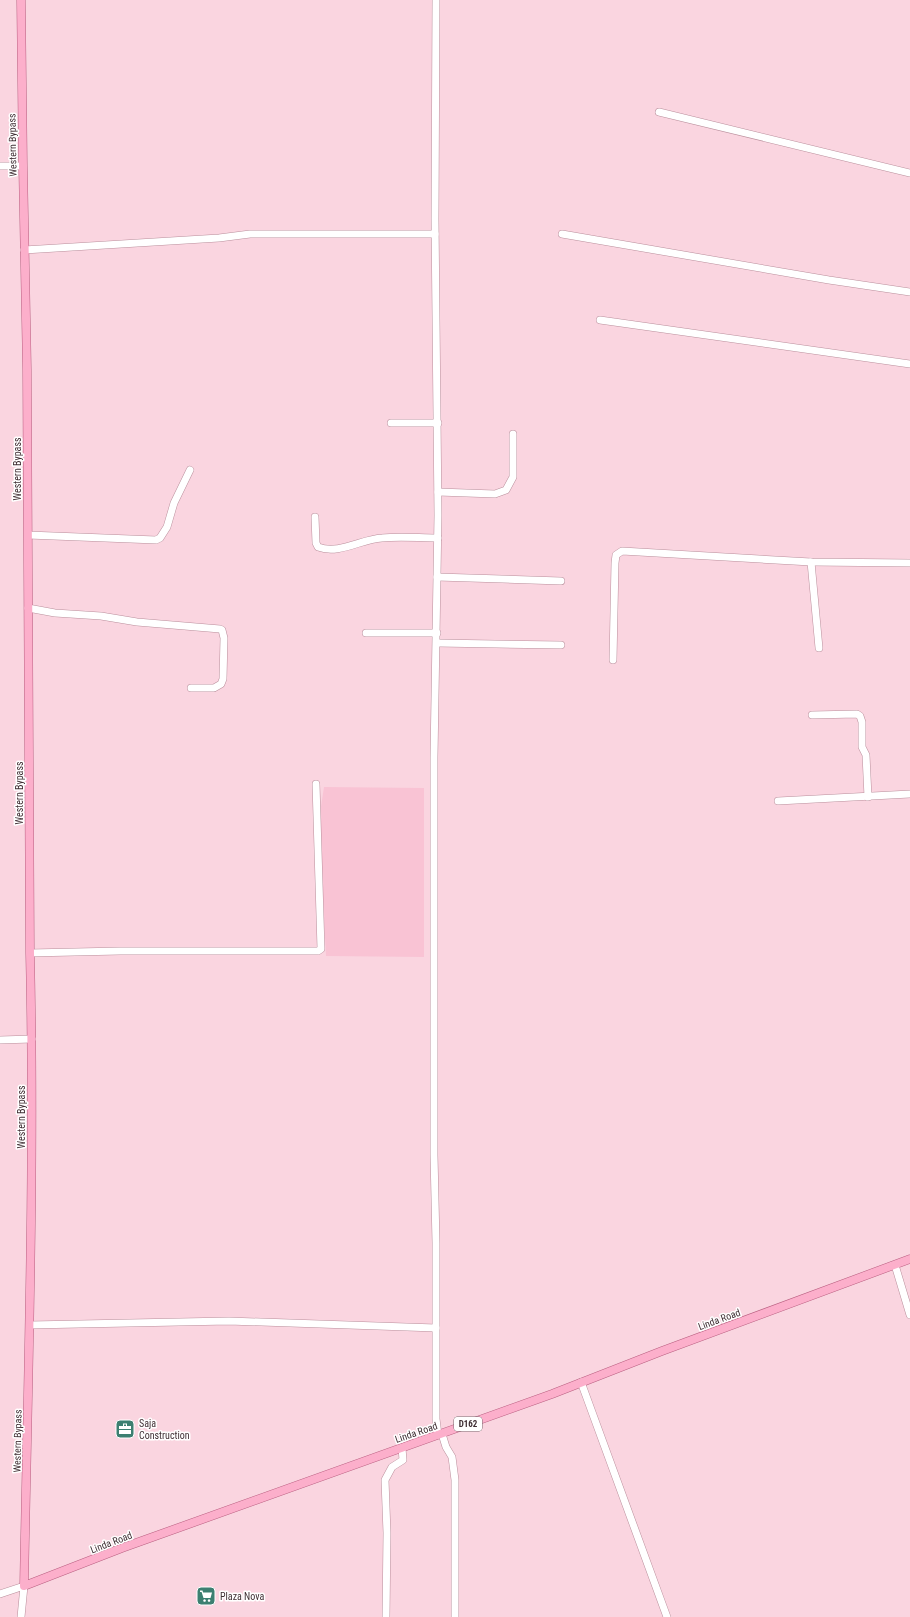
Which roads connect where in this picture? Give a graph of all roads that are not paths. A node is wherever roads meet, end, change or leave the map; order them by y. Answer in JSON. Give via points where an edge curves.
{"nodes":[{"id":1,"x":21,"y":0,"type":"edge"},
{"id":2,"x":436,"y":0,"type":"edge"},
{"id":3,"x":659,"y":112,"type":"dead end"},
{"id":4,"x":0,"y":166,"type":"edge"},
{"id":5,"x":22,"y":166,"type":"junction"},
{"id":6,"x":910,"y":173,"type":"edge"},
{"id":7,"x":435,"y":234,"type":"junction"},
{"id":8,"x":562,"y":234,"type":"dead end"},
{"id":9,"x":24,"y":250,"type":"junction"},
{"id":10,"x":910,"y":292,"type":"edge"},
{"id":11,"x":600,"y":320,"type":"dead end"},
{"id":12,"x":910,"y":364,"type":"edge"},
{"id":13,"x":391,"y":423,"type":"dead end"},
{"id":14,"x":438,"y":423,"type":"junction"},
{"id":15,"x":513,"y":434,"type":"dead end"},
{"id":16,"x":190,"y":470,"type":"dead end"},
{"id":17,"x":438,"y":492,"type":"junction"},
{"id":18,"x":315,"y":517,"type":"dead end"},
{"id":19,"x":28,"y":536,"type":"junction"},
{"id":20,"x":438,"y":538,"type":"junction"},
{"id":21,"x":811,"y":562,"type":"junction"},
{"id":22,"x":910,"y":563,"type":"edge"},
{"id":23,"x":438,"y":577,"type":"junction"},
{"id":24,"x":562,"y":581,"type":"dead end"},
{"id":25,"x":28,"y":608,"type":"junction"},
{"id":26,"x":366,"y":633,"type":"dead end"},
{"id":27,"x":437,"y":633,"type":"junction"},
{"id":28,"x":436,"y":643,"type":"junction"},
{"id":29,"x":561,"y":645,"type":"dead end"},
{"id":30,"x":819,"y":648,"type":"dead end"},
{"id":31,"x":613,"y":660,"type":"dead end"},
{"id":32,"x":192,"y":688,"type":"dead end"},
{"id":33,"x":812,"y":715,"type":"dead end"},
{"id":34,"x":316,"y":784,"type":"dead end"},
{"id":35,"x":910,"y":794,"type":"edge"},
{"id":36,"x":868,"y":797,"type":"junction"},
{"id":37,"x":778,"y":802,"type":"dead end"},
{"id":38,"x":30,"y":953,"type":"junction"},
{"id":39,"x":32,"y":1039,"type":"junction"},
{"id":40,"x":0,"y":1040,"type":"edge"},
{"id":41,"x":910,"y":1260,"type":"edge"},
{"id":42,"x":895,"y":1265,"type":"junction"},
{"id":43,"x":910,"y":1315,"type":"edge"},
{"id":44,"x":30,"y":1325,"type":"junction"},
{"id":45,"x":436,"y":1328,"type":"junction"},
{"id":46,"x":581,"y":1382,"type":"junction"},
{"id":47,"x":440,"y":1435,"type":"junction"},
{"id":48,"x":402,"y":1448,"type":"junction"},
{"id":49,"x":24,"y":1586,"type":"junction"},
{"id":50,"x":0,"y":1594,"type":"edge"},
{"id":51,"x":21,"y":1617,"type":"edge"},
{"id":52,"x":386,"y":1617,"type":"edge"},
{"id":53,"x":455,"y":1617,"type":"edge"},
{"id":54,"x":667,"y":1617,"type":"edge"}],
"edges":[{"from":1,"to":5,"type":"main road","name":"Western Bypass"},
{"from":2,"to":7,"type":"street"},
{"from":3,"to":6,"type":"street"},
{"from":4,"to":5,"type":"street"},
{"from":5,"to":9,"type":"main road","name":"Western Bypass"},
{"from":7,"to":9,"type":"street","via":[[250,234]]},
{"from":7,"to":14,"type":"street"},
{"from":8,"to":10,"type":"street"},
{"from":9,"to":19,"type":"main road","name":"Western Bypass"},
{"from":11,"to":12,"type":"street"},
{"from":13,"to":14,"type":"street"},
{"from":14,"to":17,"type":"street"},
{"from":15,"to":17,"type":"street","via":[[513,477],[506,490],[495,494]]},
{"from":16,"to":19,"type":"street","via":[[174,503],[167,526],[156,540]]},
{"from":17,"to":20,"type":"street"},
{"from":18,"to":20,"type":"street","via":[[316,543],[327,549],[357,545],[380,538]]},
{"from":19,"to":25,"type":"main road","name":"Western Bypass"},
{"from":20,"to":23,"type":"street"},
{"from":21,"to":22,"type":"street"},
{"from":21,"to":30,"type":"street"},
{"from":21,"to":31,"type":"street","via":[[619,552],[614,562]]},
{"from":23,"to":24,"type":"street"},
{"from":23,"to":27,"type":"street"},
{"from":25,"to":32,"type":"street","via":[[137,622],[220,629],[224,638],[221,684],[214,688]]},
{"from":25,"to":38,"type":"main road","name":"Western Bypass"},
{"from":26,"to":27,"type":"street"},
{"from":27,"to":28,"type":"street"},
{"from":28,"to":29,"type":"street"},
{"from":28,"to":45,"type":"street"},
{"from":33,"to":36,"type":"street","via":[[860,716],[862,747],[866,755]]},
{"from":34,"to":38,"type":"street","via":[[321,949],[318,951]]},
{"from":35,"to":36,"type":"street"},
{"from":36,"to":37,"type":"street"},
{"from":38,"to":39,"type":"main road","name":"Western Bypass"},
{"from":39,"to":40,"type":"street"},
{"from":39,"to":44,"type":"main road","name":"Western Bypass"},
{"from":41,"to":42,"type":"main road","name":"Linda Road","number":"D162"},
{"from":42,"to":43,"type":"street"},
{"from":42,"to":46,"type":"main road","name":"Linda Road","number":"D162"},
{"from":44,"to":45,"type":"street","via":[[229,1321]]},
{"from":44,"to":49,"type":"main road","name":"Western Bypass"},
{"from":45,"to":47,"type":"street","via":[[436,1419]]},
{"from":46,"to":47,"type":"main road","name":"Linda Road","number":"D162"},
{"from":46,"to":54,"type":"street"},
{"from":47,"to":48,"type":"main road","name":"Linda Road","number":"D162"},
{"from":47,"to":53,"type":"street","via":[[452,1457],[455,1480]]},
{"from":48,"to":49,"type":"main road","name":"Linda Road","number":"D162","via":[[122,1548]]},
{"from":48,"to":52,"type":"street","via":[[403,1460],[392,1467],[385,1480]]},
{"from":49,"to":50,"type":"street","number":"D162"},
{"from":49,"to":51,"type":"street"}]}
